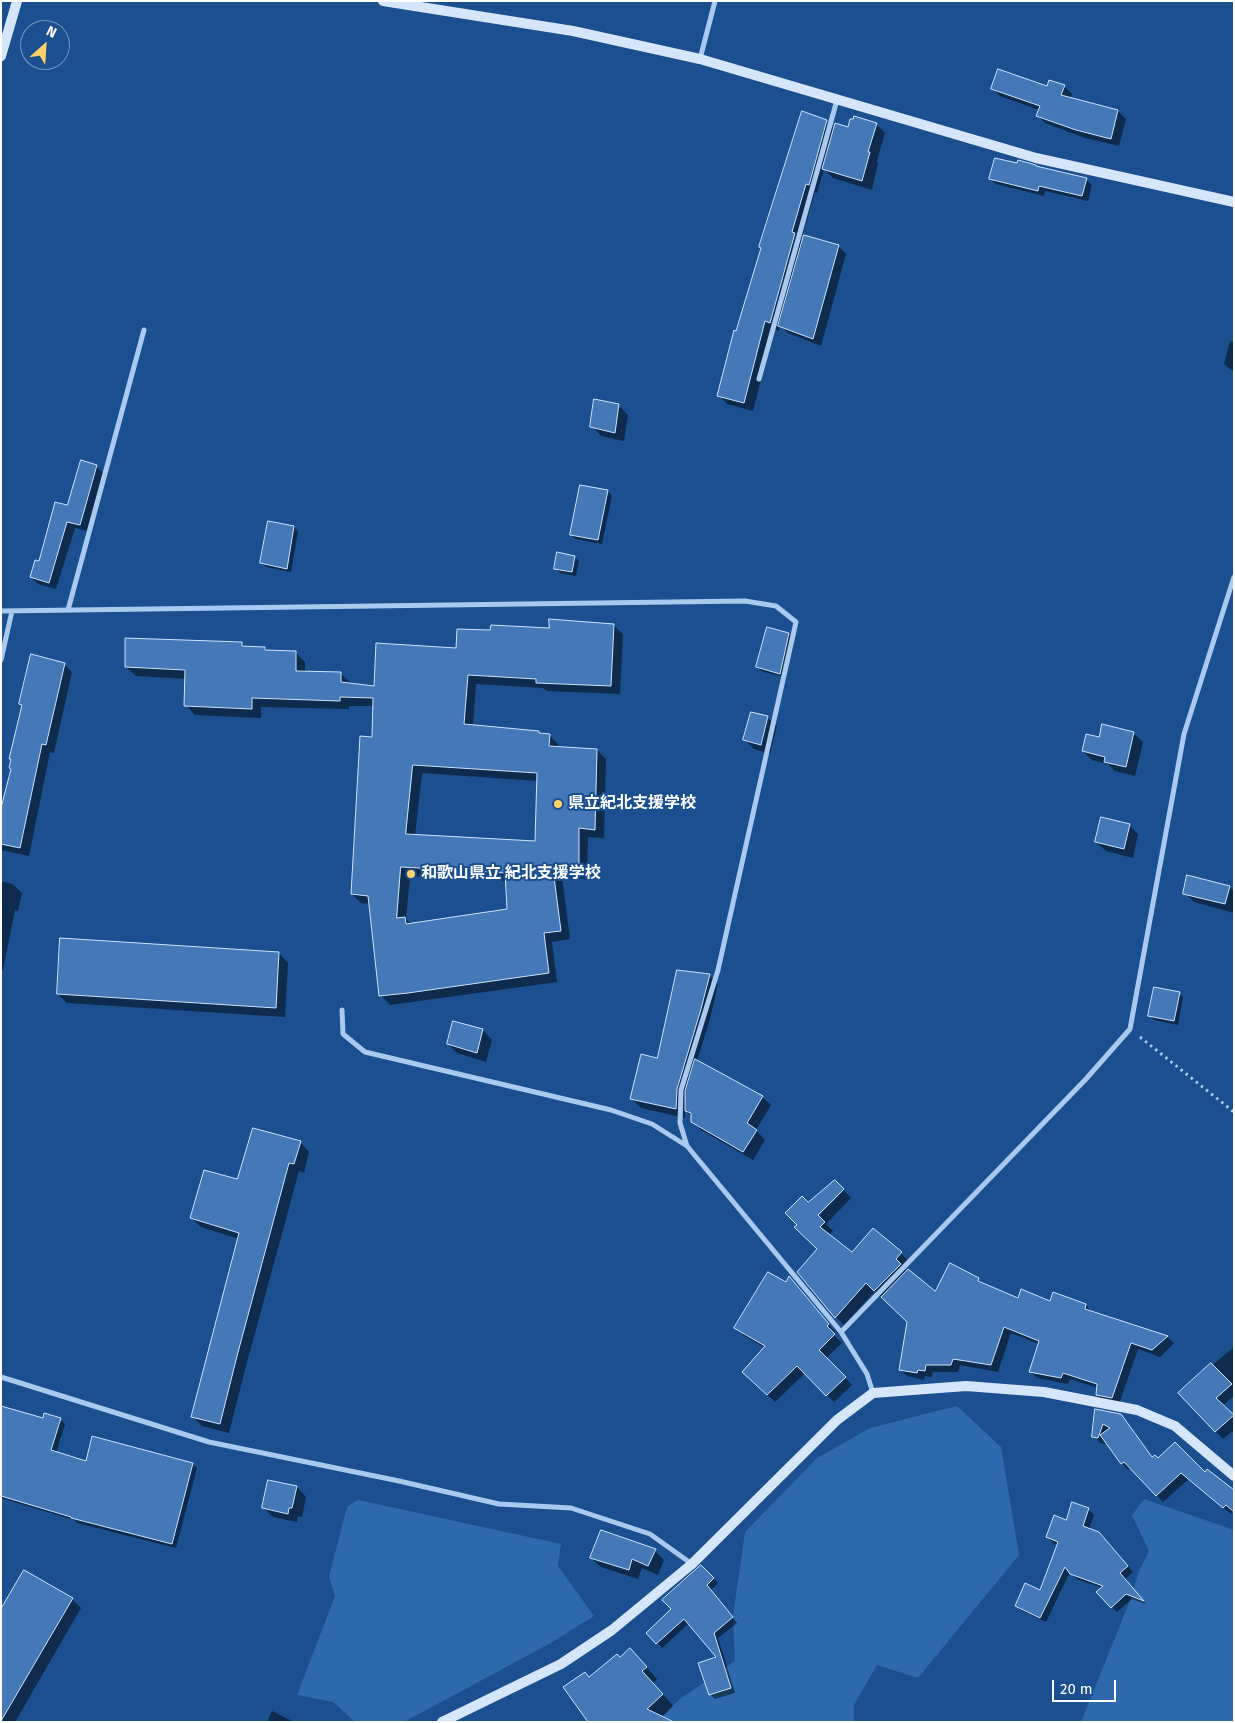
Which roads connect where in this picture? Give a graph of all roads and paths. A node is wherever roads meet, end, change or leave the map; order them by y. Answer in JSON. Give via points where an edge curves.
{"nodes":[{"id":1,"x":17,"y":1,"type":"edge"},
{"id":2,"x":383,"y":1,"type":"edge"},
{"id":3,"x":715,"y":1,"type":"edge"},
{"id":4,"x":1,"y":56,"type":"edge"},
{"id":5,"x":700,"y":59,"type":"junction"},
{"id":6,"x":837,"y":100,"type":"junction"},
{"id":7,"x":1234,"y":202,"type":"edge"},
{"id":8,"x":144,"y":330,"type":"dead end"},
{"id":9,"x":759,"y":379,"type":"dead end"},
{"id":10,"x":1234,"y":577,"type":"edge"},
{"id":11,"x":68,"y":610,"type":"junction"},
{"id":12,"x":1,"y":611,"type":"edge"},
{"id":13,"x":12,"y":611,"type":"junction"},
{"id":14,"x":1,"y":660,"type":"edge"},
{"id":15,"x":342,"y":1010,"type":"dead end"},
{"id":16,"x":1130,"y":1029,"type":"junction"},
{"id":17,"x":1234,"y":1112,"type":"edge"},
{"id":18,"x":687,"y":1146,"type":"junction"},
{"id":19,"x":840,"y":1332,"type":"junction"},
{"id":20,"x":1,"y":1377,"type":"edge"},
{"id":21,"x":873,"y":1393,"type":"junction"},
{"id":22,"x":1234,"y":1476,"type":"edge"},
{"id":23,"x":692,"y":1564,"type":"junction"},
{"id":24,"x":442,"y":1722,"type":"edge"}],
"edges":[{"from":1,"to":4,"type":"street"},
{"from":2,"to":5,"type":"street","via":[[573,31]]},
{"from":3,"to":5,"type":"street"},
{"from":5,"to":6,"type":"street"},
{"from":6,"to":7,"type":"street","via":[[1036,158]]},
{"from":6,"to":9,"type":"street"},
{"from":8,"to":11,"type":"street"},
{"from":10,"to":16,"type":"street","via":[[1184,734]]},
{"from":11,"to":13,"type":"street"},
{"from":11,"to":18,"type":"street","via":[[745,600],[776,606],[796,622],[718,970],[681,1090],[680,1123]]},
{"from":12,"to":13,"type":"street"},
{"from":13,"to":14,"type":"street"},
{"from":15,"to":18,"type":"street","via":[[343,1034],[365,1052],[610,1110],[652,1124]]},
{"from":16,"to":17,"type":"path"},
{"from":16,"to":19,"type":"street","via":[[1086,1080]]},
{"from":18,"to":19,"type":"street"},
{"from":19,"to":21,"type":"street","via":[[867,1374]]},
{"from":20,"to":23,"type":"street","via":[[209,1442],[399,1480],[499,1504],[571,1508],[650,1534]]},
{"from":21,"to":22,"type":"street","via":[[966,1386],[1044,1392],[1137,1410],[1175,1426]]},
{"from":21,"to":23,"type":"street","via":[[837,1420]]},
{"from":23,"to":24,"type":"street","via":[[612,1630],[561,1664]]}]}
